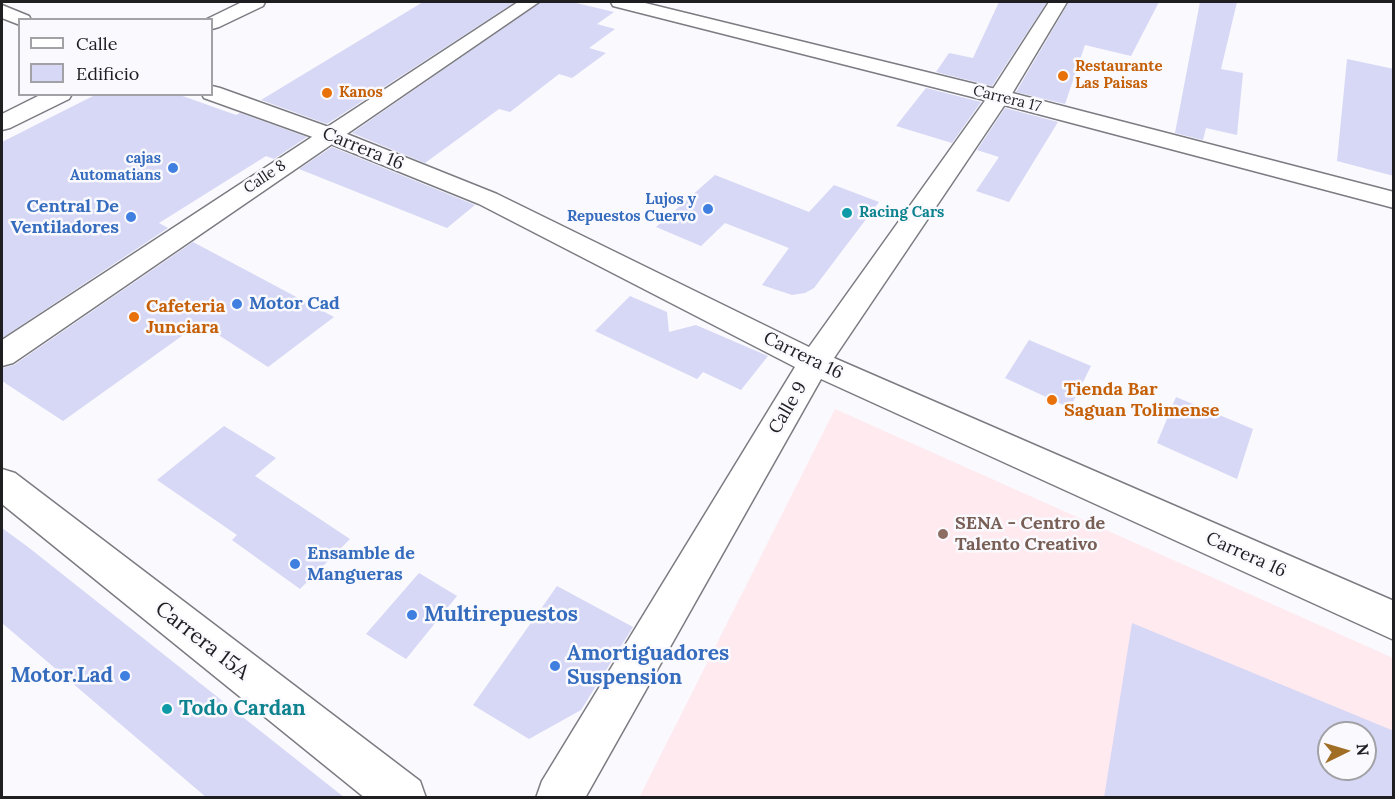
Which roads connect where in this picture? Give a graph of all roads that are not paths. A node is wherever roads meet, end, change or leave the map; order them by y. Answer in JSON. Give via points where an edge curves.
{"nodes":[{"id":1,"x":256,"y":2,"type":"edge"},
{"id":2,"x":530,"y":2,"type":"edge"},
{"id":3,"x":620,"y":2,"type":"edge"},
{"id":4,"x":1058,"y":2,"type":"edge"},
{"id":5,"x":2,"y":11,"type":"edge"},
{"id":6,"x":18,"y":18,"type":"edge"},
{"id":7,"x":213,"y":23,"type":"edge"},
{"id":8,"x":213,"y":93,"type":"edge"},
{"id":9,"x":57,"y":96,"type":"edge"},
{"id":10,"x":999,"y":97,"type":"junction"},
{"id":11,"x":2,"y":123,"type":"edge"},
{"id":12,"x":328,"y":135,"type":"junction"},
{"id":13,"x":1394,"y":200,"type":"edge"},
{"id":14,"x":2,"y":355,"type":"edge"},
{"id":15,"x":814,"y":363,"type":"junction"},
{"id":16,"x":2,"y":484,"type":"edge"},
{"id":17,"x":1394,"y":621,"type":"edge"},
{"id":18,"x":402,"y":798,"type":"edge"},
{"id":19,"x":559,"y":798,"type":"edge"}],
"edges":[{"from":1,"to":7,"type":"street"},
{"from":2,"to":12,"type":"street","name":"Calle 8"},
{"from":3,"to":10,"type":"street","name":"Carrera 17"},
{"from":4,"to":10,"type":"street","name":"Calle 9"},
{"from":5,"to":6,"type":"street"},
{"from":8,"to":12,"type":"street","name":"Carrera 16"},
{"from":9,"to":11,"type":"street"},
{"from":10,"to":13,"type":"street","name":"Carrera 17"},
{"from":10,"to":15,"type":"street","name":"Calle 9"},
{"from":12,"to":14,"type":"street","name":"Calle 8"},
{"from":12,"to":15,"type":"street","name":"Carrera 16","via":[[488,199]]},
{"from":15,"to":17,"type":"street","name":"Carrera 16"},
{"from":15,"to":19,"type":"street","name":"Calle 9"},
{"from":16,"to":18,"type":"street","name":"Carrera 15A"}]}
